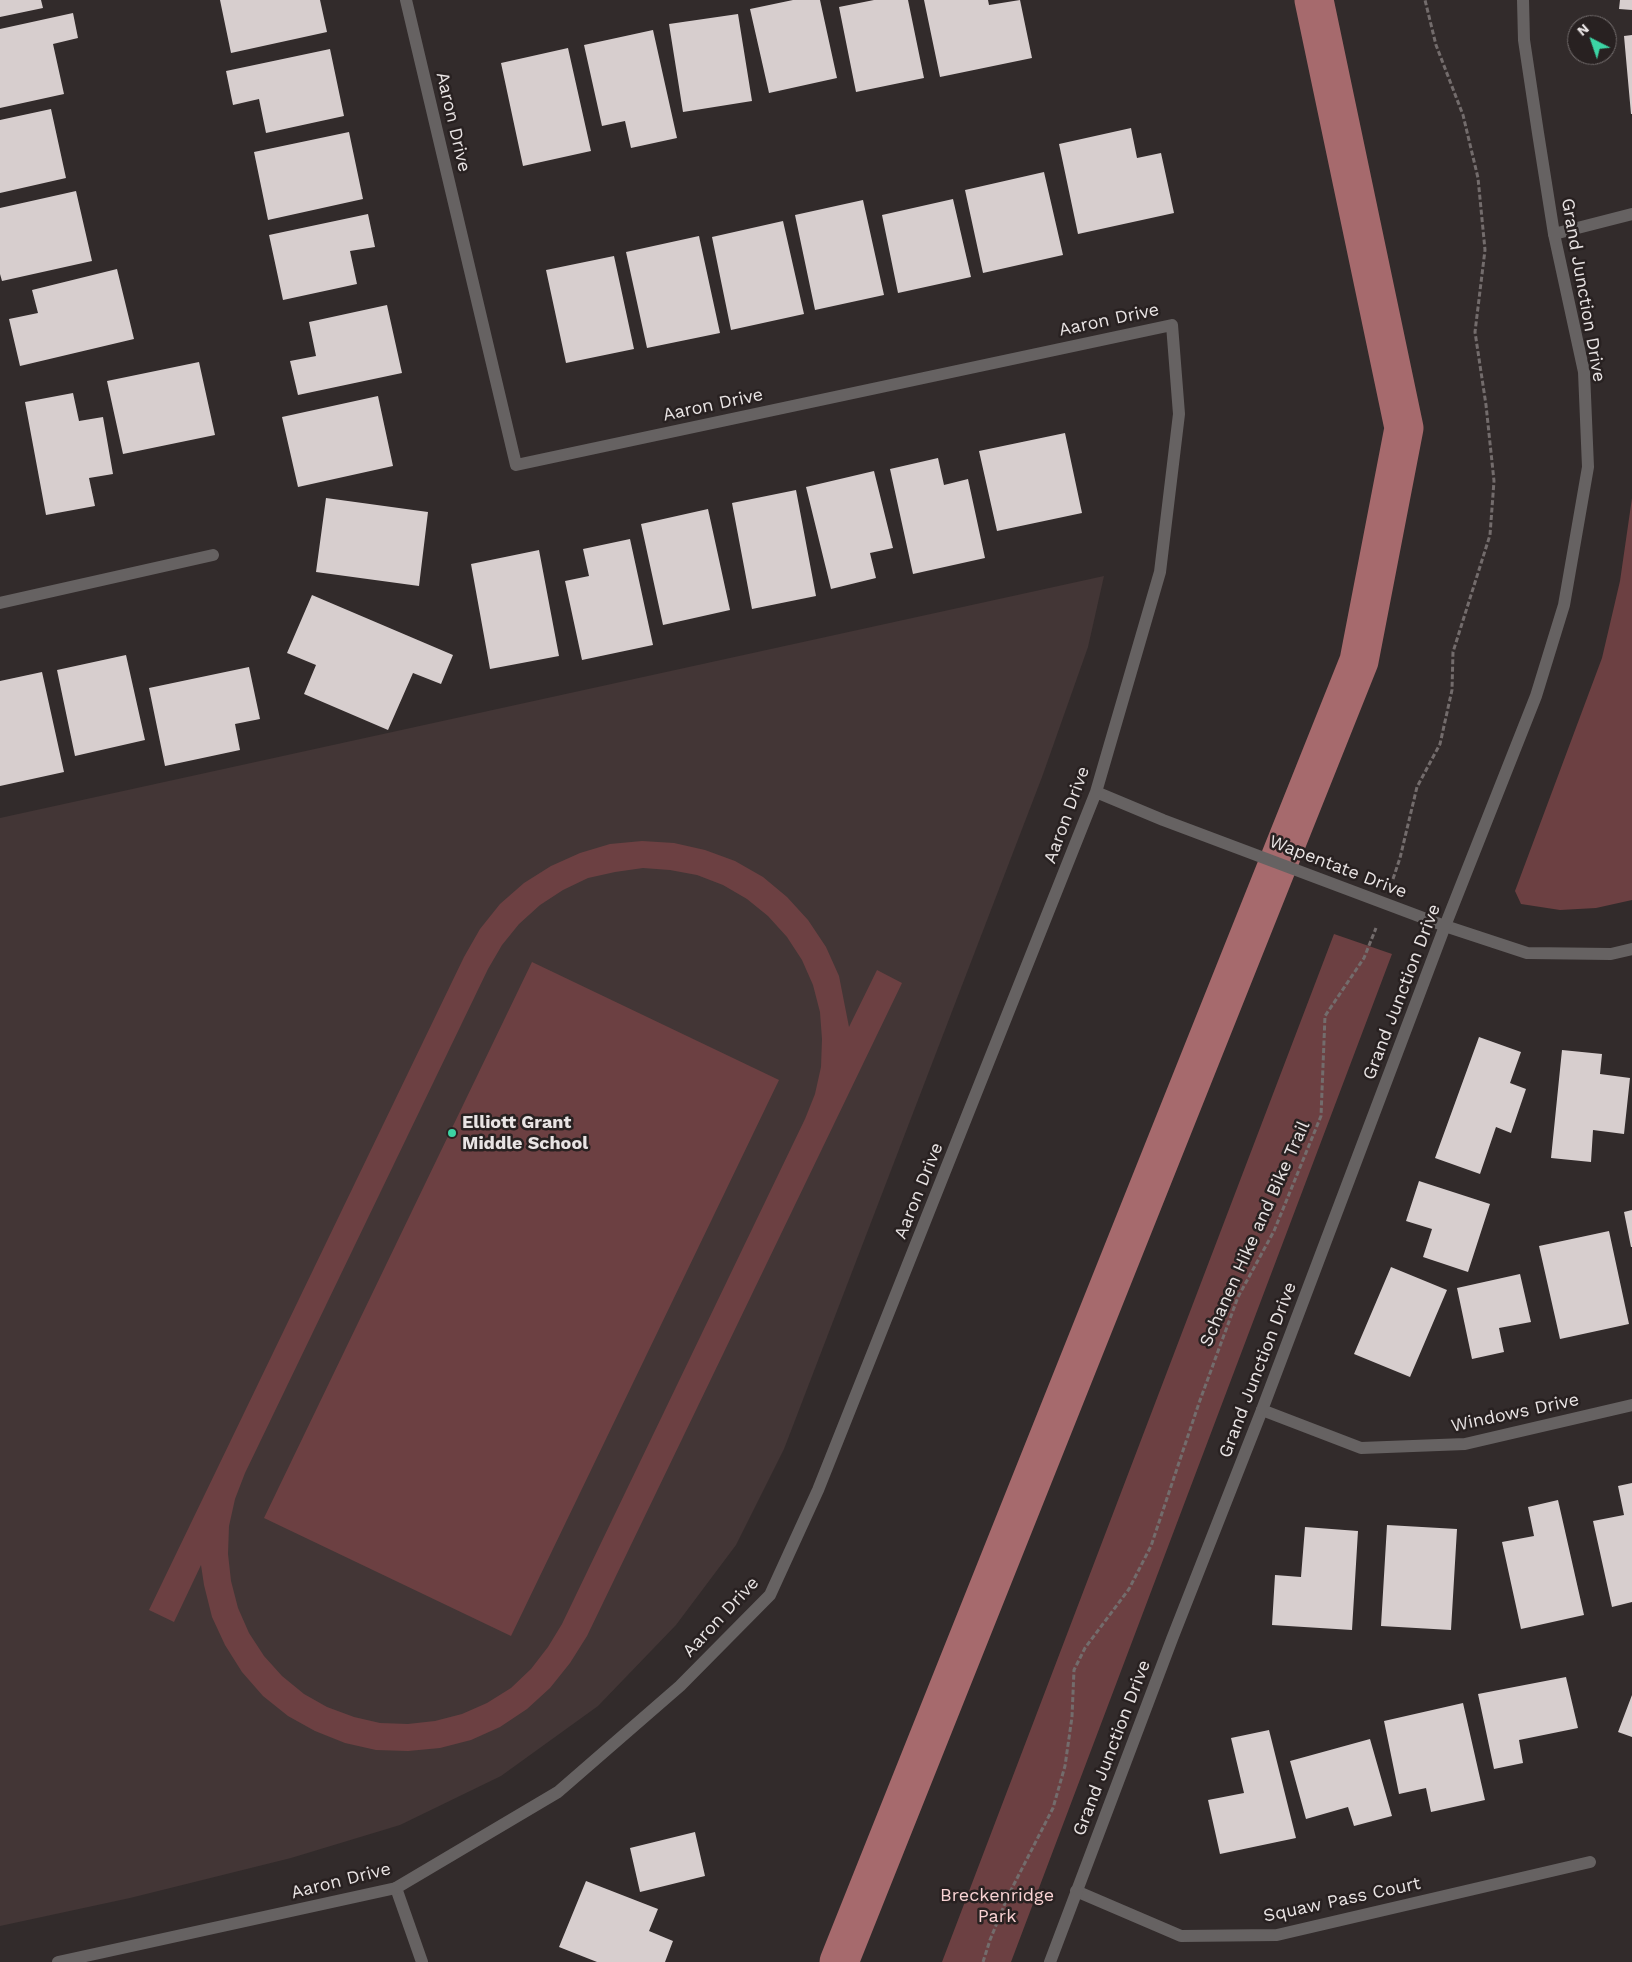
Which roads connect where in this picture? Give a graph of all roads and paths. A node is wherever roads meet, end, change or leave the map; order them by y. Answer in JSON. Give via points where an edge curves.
{"nodes":[{"id":1,"x":1425,"y":0,"type":"edge"},
{"id":2,"x":1523,"y":0,"type":"edge"},
{"id":3,"x":410,"y":1,"type":"edge"},
{"id":4,"x":1632,"y":214,"type":"edge"},
{"id":5,"x":1554,"y":234,"type":"junction"},
{"id":6,"x":213,"y":555,"type":"dead end"},
{"id":7,"x":0,"y":603,"type":"edge"},
{"id":8,"x":1096,"y":792,"type":"junction"},
{"id":9,"x":1385,"y":903,"type":"junction"},
{"id":10,"x":1445,"y":926,"type":"junction"},
{"id":11,"x":1632,"y":949,"type":"edge"},
{"id":12,"x":1632,"y":1405,"type":"edge"},
{"id":13,"x":1262,"y":1410,"type":"junction"},
{"id":14,"x":1590,"y":1862,"type":"dead end"},
{"id":15,"x":396,"y":1888,"type":"junction"},
{"id":16,"x":1076,"y":1891,"type":"junction"},
{"id":17,"x":58,"y":1962,"type":"edge"},
{"id":18,"x":422,"y":1962,"type":"edge"},
{"id":19,"x":983,"y":1962,"type":"edge"},
{"id":20,"x":1050,"y":1962,"type":"edge"}],
"edges":[{"from":1,"to":9,"type":"path","name":"Schanen Hike and Bike Trail","via":[[1436,45],[1464,115],[1478,178],[1485,250],[1475,332],[1494,481],[1490,535],[1453,652],[1452,690],[1440,744],[1417,787]]},
{"from":2,"to":5,"type":"street","name":"Grand Junction Drive","via":[[1524,40]]},
{"from":3,"to":8,"type":"street","name":"Aaron Drive","via":[[516,465],[1172,325],[1179,414],[1160,572]]},
{"from":4,"to":5,"type":"street"},
{"from":5,"to":10,"type":"street","name":"Grand Junction Drive","via":[[1584,372],[1588,467],[1564,605],[1536,696]]},
{"from":6,"to":7,"type":"street"},
{"from":8,"to":9,"type":"street","name":"Wapentate Drive"},
{"from":8,"to":15,"type":"street","name":"Aaron Drive","via":[[818,1490],[770,1595],[680,1686],[558,1792]]},
{"from":9,"to":10,"type":"street","name":"Wapentate Drive"},
{"from":9,"to":19,"type":"path","name":"Schanen Hike and Bike Trail","via":[[1364,958],[1326,1016],[1321,1116],[1274,1231],[1238,1297],[1151,1546],[1129,1589],[1085,1648],[1074,1670],[1065,1766],[1053,1808],[1008,1896]]},
{"from":10,"to":11,"type":"street","name":"Wapentate Drive","via":[[1527,954],[1611,954]]},
{"from":10,"to":13,"type":"street","name":"Grand Junction Drive"},
{"from":12,"to":13,"type":"street","name":"Windows Drive","via":[[1465,1444],[1361,1448]]},
{"from":13,"to":16,"type":"street","name":"Grand Junction Drive"},
{"from":14,"to":16,"type":"street","name":"Squaw Pass Court","via":[[1277,1935],[1182,1936]]},
{"from":15,"to":17,"type":"street","name":"Aaron Drive"},
{"from":15,"to":18,"type":"street"},
{"from":16,"to":20,"type":"street","name":"Grand Junction Drive"}]}
